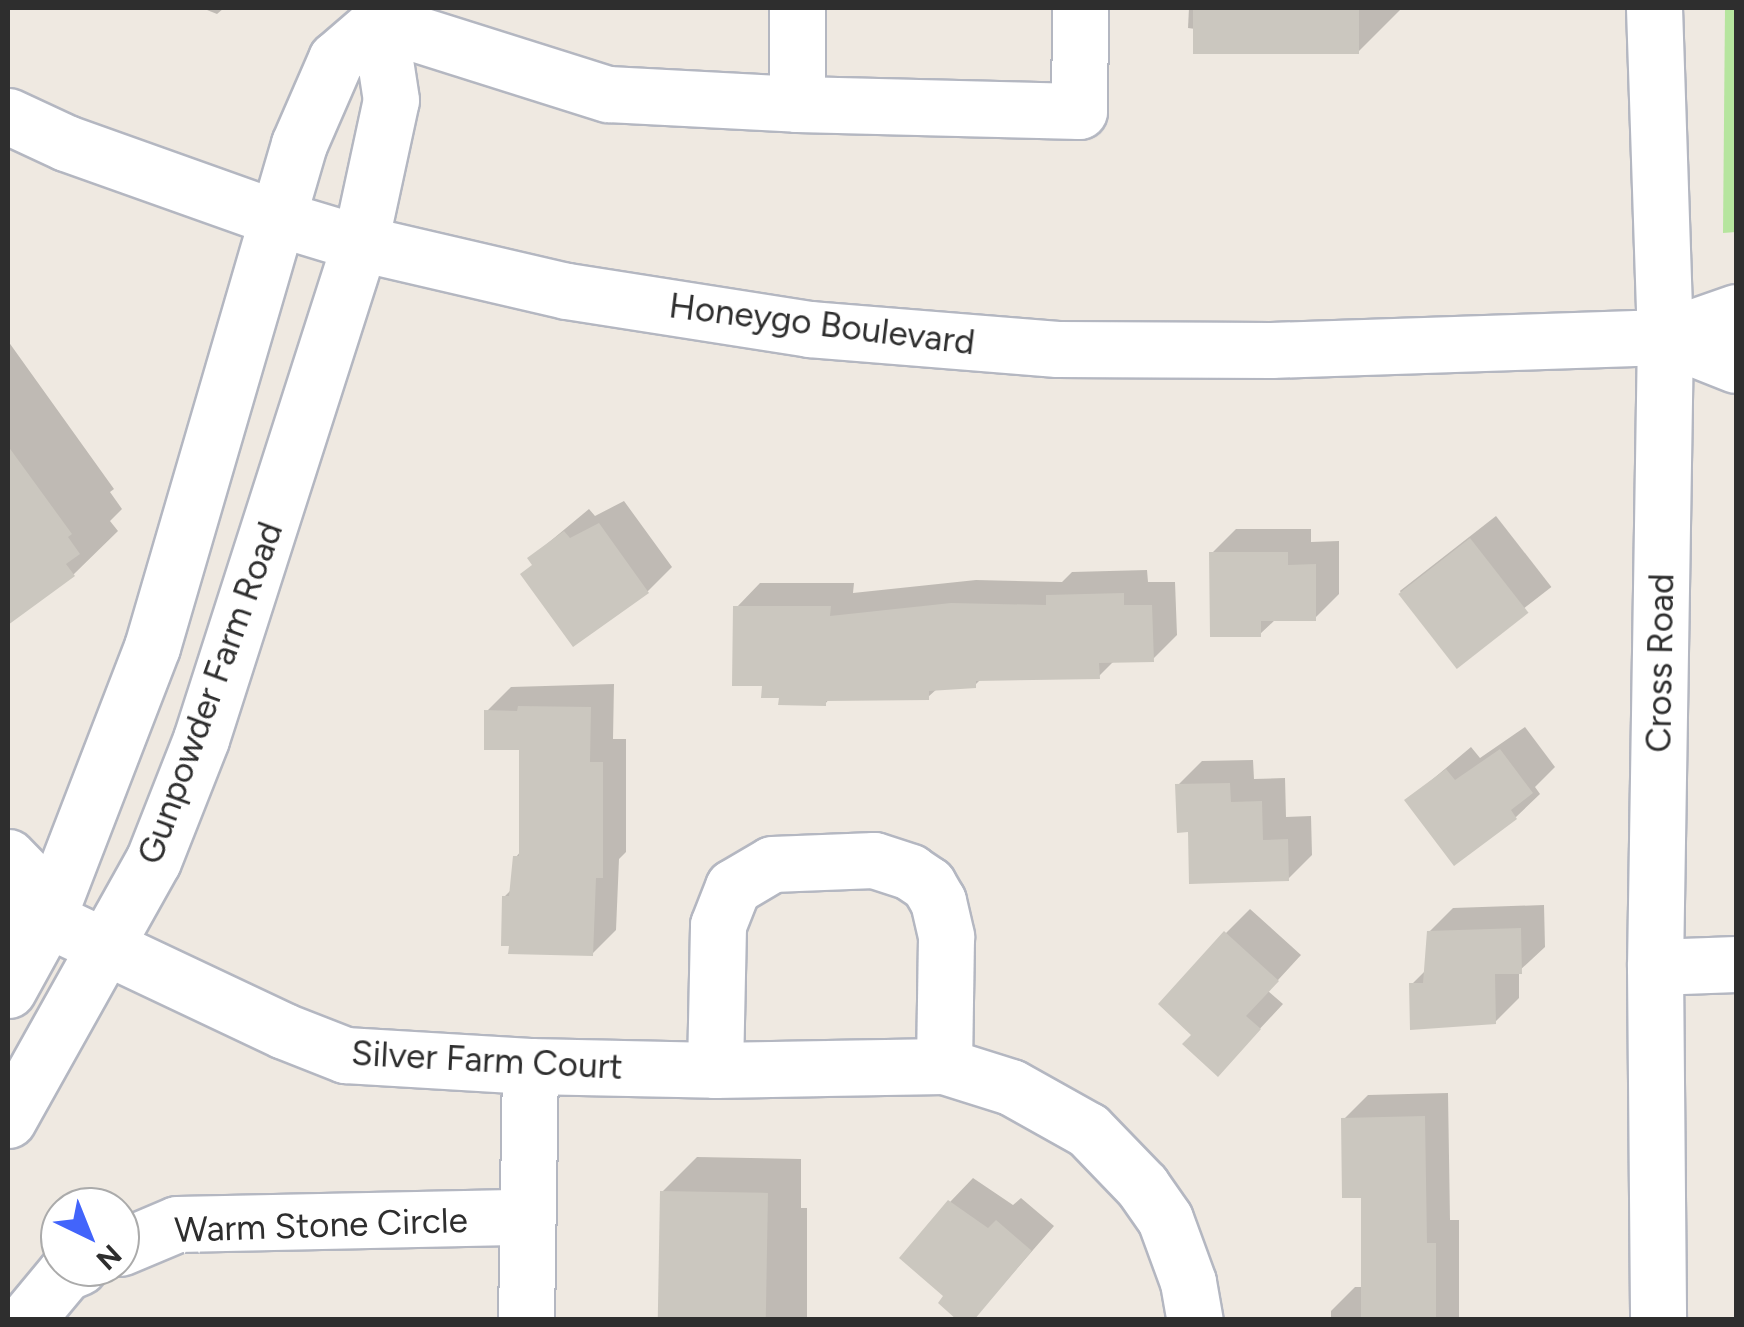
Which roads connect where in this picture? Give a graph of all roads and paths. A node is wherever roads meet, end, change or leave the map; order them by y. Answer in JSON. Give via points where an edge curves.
{"nodes":[{"id":1,"x":798,"y":8,"type":"edge"},
{"id":2,"x":1080,"y":8,"type":"edge"},
{"id":3,"x":1654,"y":8,"type":"edge"},
{"id":4,"x":381,"y":15,"type":"edge"},
{"id":5,"x":796,"y":104,"type":"junction"},
{"id":6,"x":8,"y":116,"type":"edge"},
{"id":7,"x":277,"y":218,"type":"junction"},
{"id":8,"x":360,"y":243,"type":"junction"},
{"id":9,"x":1736,"y":312,"type":"edge"},
{"id":10,"x":1664,"y":337,"type":"junction"},
{"id":11,"x":1736,"y":366,"type":"edge"},
{"id":12,"x":8,"y":857,"type":"edge"},
{"id":13,"x":28,"y":918,"type":"edge"},
{"id":14,"x":108,"y":946,"type":"junction"},
{"id":15,"x":1736,"y":964,"type":"edge"},
{"id":16,"x":1655,"y":967,"type":"junction"},
{"id":17,"x":8,"y":990,"type":"edge"},
{"id":18,"x":530,"y":1066,"type":"junction"},
{"id":19,"x":944,"y":1066,"type":"junction"},
{"id":20,"x":715,"y":1070,"type":"junction"},
{"id":21,"x":8,"y":1120,"type":"edge"},
{"id":22,"x":525,"y":1217,"type":"junction"},
{"id":23,"x":140,"y":1240,"type":"edge"},
{"id":24,"x":54,"y":1287,"type":"edge"},
{"id":25,"x":26,"y":1320,"type":"edge"},
{"id":26,"x":526,"y":1320,"type":"edge"},
{"id":27,"x":1195,"y":1320,"type":"edge"},
{"id":28,"x":1658,"y":1320,"type":"edge"}],
"edges":[{"from":1,"to":5,"type":"street"},
{"from":2,"to":5,"type":"street","via":[[1080,111]]},
{"from":3,"to":10,"type":"street","name":"Cross Road"},
{"from":4,"to":5,"type":"street","via":[[608,94]]},
{"from":4,"to":7,"type":"street","name":"Gunpowder Farm Road","via":[[336,59],[298,144]]},
{"from":4,"to":8,"type":"street","name":"Gunpowder Farm Road","via":[[391,100]]},
{"from":6,"to":7,"type":"street","name":"Honeygo Boulevard"},
{"from":7,"to":8,"type":"street","name":"Honeygo Boulevard"},
{"from":7,"to":13,"type":"street","name":"Gunpowder Farm Road","via":[[152,647]]},
{"from":8,"to":10,"type":"street","name":"Honeygo Boulevard","via":[[568,291],[809,329],[1057,349],[1271,350]]},
{"from":8,"to":14,"type":"street","name":"Gunpowder Farm Road","via":[[200,740],[153,861]]},
{"from":9,"to":10,"type":"street","name":"Honeygo Boulevard"},
{"from":10,"to":11,"type":"street","name":"Honeygo Boulevard"},
{"from":10,"to":16,"type":"street","name":"Cross Road"},
{"from":12,"to":13,"type":"street","via":[[28,878]]},
{"from":13,"to":14,"type":"street","name":"Silver Farm Court"},
{"from":13,"to":17,"type":"street","name":"Gunpowder Farm Road"},
{"from":14,"to":18,"type":"street","name":"Silver Farm Court","via":[[345,1055]]},
{"from":14,"to":21,"type":"street","name":"Gunpowder Farm Road"},
{"from":15,"to":16,"type":"street"},
{"from":16,"to":28,"type":"street","name":"Cross Road"},
{"from":18,"to":20,"type":"street","name":"Silver Farm Court"},
{"from":18,"to":22,"type":"street"},
{"from":19,"to":20,"type":"street","name":"Silver Farm Court"},
{"from":19,"to":20,"type":"street","via":[[946,937],[938,901],[910,872],[874,860],[772,864],[734,887],[718,925]]},
{"from":19,"to":27,"type":"street","name":"Silver Farm Court","via":[[1011,1086],[1088,1130],[1165,1219]]},
{"from":22,"to":23,"type":"street","name":"Warm Stone Circle","via":[[177,1224]]},
{"from":22,"to":26,"type":"street"},
{"from":24,"to":25,"type":"street"}]}
